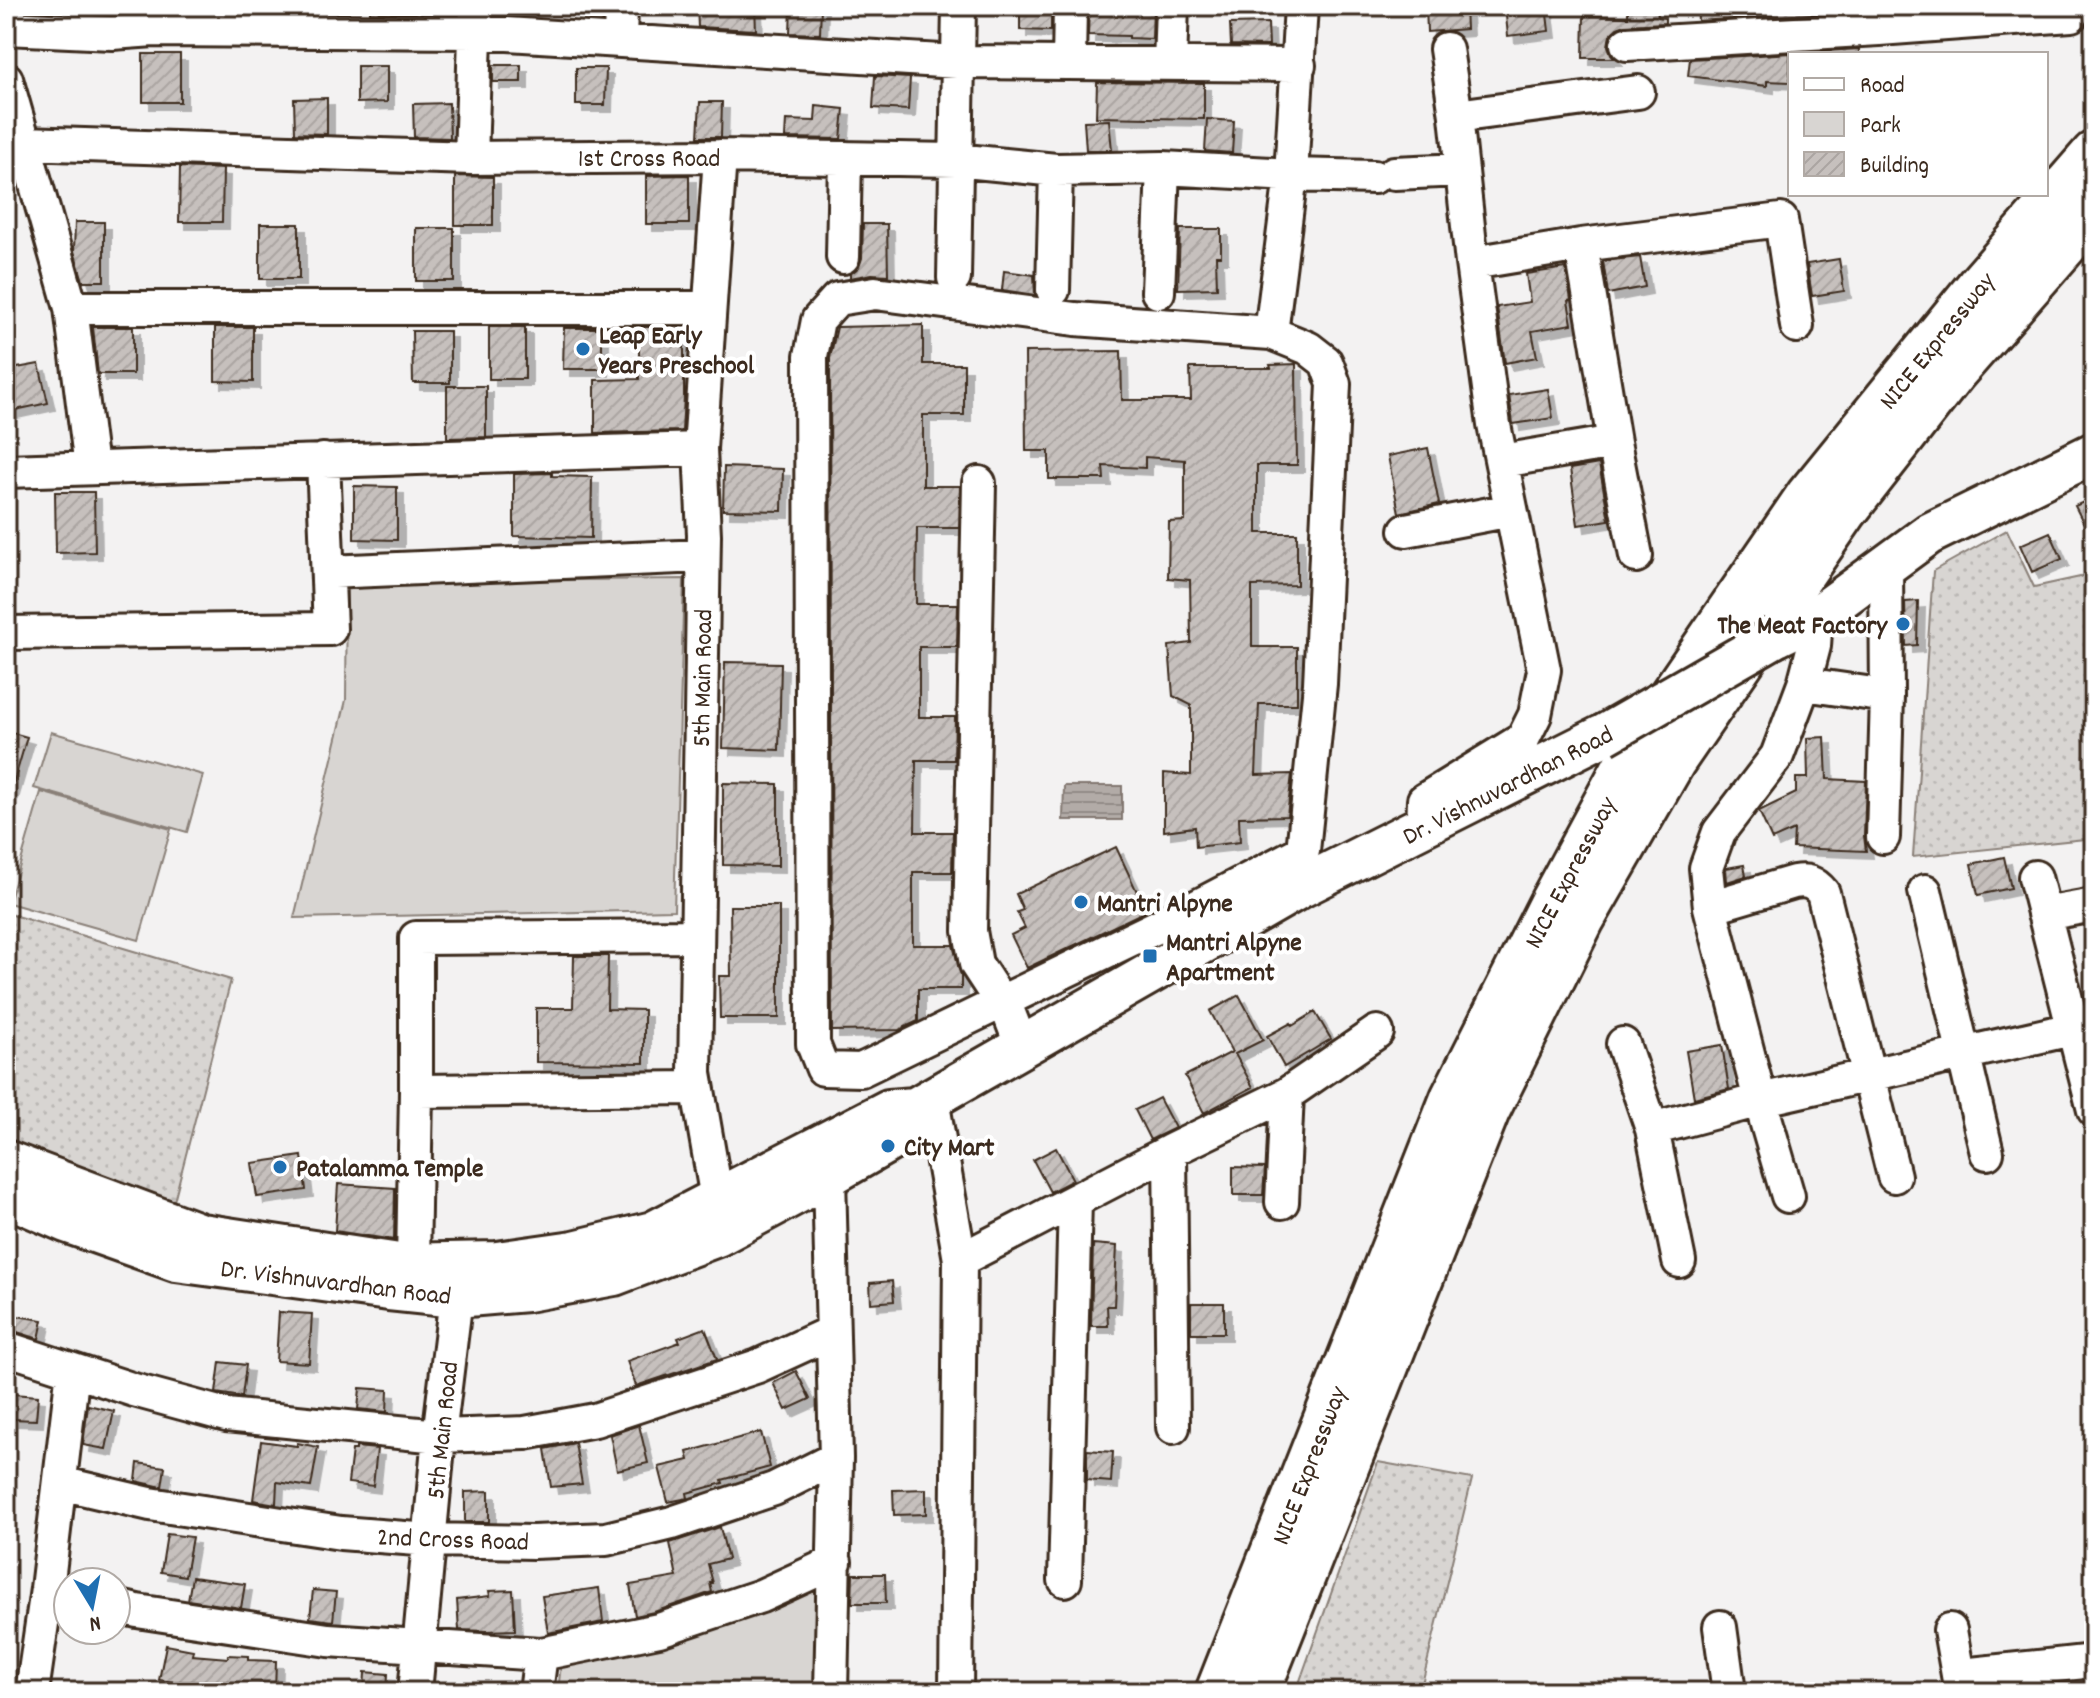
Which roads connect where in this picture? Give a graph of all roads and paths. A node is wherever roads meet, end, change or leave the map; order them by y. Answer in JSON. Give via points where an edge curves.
{"nodes":[{"id":1,"x":621,"y":6,"type":"edge"},
{"id":2,"x":959,"y":6,"type":"edge"},
{"id":3,"x":1070,"y":6,"type":"edge"},
{"id":4,"x":1172,"y":6,"type":"edge"},
{"id":5,"x":1301,"y":6,"type":"edge"},
{"id":6,"x":2071,"y":15,"type":"dead end"},
{"id":7,"x":153,"y":18,"type":"edge"},
{"id":8,"x":1878,"y":18,"type":"edge"},
{"id":9,"x":107,"y":19,"type":"edge"},
{"id":10,"x":259,"y":19,"type":"edge"},
{"id":11,"x":364,"y":19,"type":"edge"},
{"id":12,"x":476,"y":19,"type":"edge"},
{"id":13,"x":6,"y":28,"type":"edge"},
{"id":14,"x":620,"y":41,"type":"junction"},
{"id":15,"x":1627,"y":44,"type":"dead end"},
{"id":16,"x":1446,"y":49,"type":"dead end"},
{"id":17,"x":957,"y":62,"type":"junction"},
{"id":18,"x":1069,"y":63,"type":"junction"},
{"id":19,"x":1170,"y":64,"type":"junction"},
{"id":20,"x":1299,"y":65,"type":"junction"},
{"id":21,"x":6,"y":79,"type":"edge"},
{"id":22,"x":1638,"y":92,"type":"dead end"},
{"id":23,"x":1456,"y":116,"type":"junction"},
{"id":24,"x":15,"y":144,"type":"edge"},
{"id":25,"x":2094,"y":154,"type":"edge"},
{"id":26,"x":720,"y":156,"type":"junction"},
{"id":27,"x":471,"y":158,"type":"junction"},
{"id":28,"x":845,"y":158,"type":"junction"},
{"id":29,"x":955,"y":160,"type":"junction"},
{"id":30,"x":1163,"y":168,"type":"junction"},
{"id":31,"x":1056,"y":170,"type":"junction"},
{"id":32,"x":1462,"y":170,"type":"junction"},
{"id":33,"x":1291,"y":175,"type":"junction"},
{"id":34,"x":2094,"y":212,"type":"edge"},
{"id":35,"x":1581,"y":245,"type":"junction"},
{"id":36,"x":843,"y":257,"type":"dead end"},
{"id":37,"x":1472,"y":263,"type":"junction"},
{"id":38,"x":954,"y":278,"type":"dead end"},
{"id":39,"x":1053,"y":290,"type":"dead end"},
{"id":40,"x":1158,"y":292,"type":"dead end"},
{"id":41,"x":71,"y":308,"type":"junction"},
{"id":42,"x":709,"y":308,"type":"junction"},
{"id":43,"x":1797,"y":326,"type":"dead end"},
{"id":44,"x":1271,"y":333,"type":"junction"},
{"id":45,"x":1614,"y":442,"type":"junction"},
{"id":46,"x":700,"y":449,"type":"junction"},
{"id":47,"x":2092,"y":458,"type":"edge"},
{"id":48,"x":323,"y":460,"type":"junction"},
{"id":49,"x":1502,"y":461,"type":"junction"},
{"id":50,"x":91,"y":467,"type":"junction"},
{"id":51,"x":6,"y":471,"type":"edge"},
{"id":52,"x":979,"y":483,"type":"dead end"},
{"id":53,"x":1511,"y":510,"type":"junction"},
{"id":54,"x":1406,"y":530,"type":"dead end"},
{"id":55,"x":703,"y":556,"type":"junction"},
{"id":56,"x":1636,"y":556,"type":"dead end"},
{"id":57,"x":1886,"y":565,"type":"junction"},
{"id":58,"x":328,"y":572,"type":"junction"},
{"id":59,"x":1816,"y":617,"type":"junction"},
{"id":60,"x":6,"y":633,"type":"edge"},
{"id":61,"x":1804,"y":684,"type":"junction"},
{"id":62,"x":1887,"y":696,"type":"junction"},
{"id":63,"x":1423,"y":827,"type":"junction"},
{"id":64,"x":1883,"y":837,"type":"dead end"},
{"id":65,"x":2035,"y":877,"type":"dead end"},
{"id":66,"x":1925,"y":891,"type":"dead end"},
{"id":67,"x":2094,"y":905,"type":"edge"},
{"id":68,"x":1710,"y":907,"type":"junction"},
{"id":69,"x":2044,"y":914,"type":"junction"},
{"id":70,"x":1199,"y":925,"type":"junction"},
{"id":71,"x":697,"y":936,"type":"junction"},
{"id":72,"x":1002,"y":1002,"type":"junction"},
{"id":73,"x":2083,"y":1026,"type":"edge"},
{"id":74,"x":1377,"y":1032,"type":"dead end"},
{"id":75,"x":1623,"y":1044,"type":"dead end"},
{"id":76,"x":1022,"y":1047,"type":"junction"},
{"id":77,"x":1962,"y":1053,"type":"junction"},
{"id":78,"x":1869,"y":1075,"type":"junction"},
{"id":79,"x":696,"y":1088,"type":"junction"},
{"id":80,"x":416,"y":1091,"type":"junction"},
{"id":81,"x":1287,"y":1094,"type":"junction"},
{"id":82,"x":1760,"y":1100,"type":"junction"},
{"id":83,"x":923,"y":1103,"type":"junction"},
{"id":84,"x":2094,"y":1110,"type":"edge"},
{"id":85,"x":1652,"y":1129,"type":"junction"},
{"id":86,"x":1170,"y":1151,"type":"junction"},
{"id":87,"x":1987,"y":1153,"type":"dead end"},
{"id":88,"x":6,"y":1161,"type":"edge"},
{"id":89,"x":829,"y":1176,"type":"junction"},
{"id":90,"x":1894,"y":1176,"type":"dead end"},
{"id":91,"x":6,"y":1196,"type":"edge"},
{"id":92,"x":1788,"y":1196,"type":"dead end"},
{"id":93,"x":717,"y":1199,"type":"junction"},
{"id":94,"x":1075,"y":1201,"type":"junction"},
{"id":95,"x":1282,"y":1202,"type":"dead end"},
{"id":96,"x":960,"y":1260,"type":"junction"},
{"id":97,"x":1679,"y":1261,"type":"dead end"},
{"id":98,"x":413,"y":1264,"type":"junction"},
{"id":99,"x":456,"y":1280,"type":"junction"},
{"id":100,"x":832,"y":1332,"type":"junction"},
{"id":101,"x":6,"y":1348,"type":"edge"},
{"id":102,"x":73,"y":1370,"type":"junction"},
{"id":103,"x":1173,"y":1427,"type":"dead end"},
{"id":104,"x":439,"y":1436,"type":"junction"},
{"id":105,"x":836,"y":1458,"type":"junction"},
{"id":106,"x":60,"y":1483,"type":"junction"},
{"id":107,"x":430,"y":1540,"type":"junction"},
{"id":108,"x":835,"y":1562,"type":"junction"},
{"id":109,"x":58,"y":1566,"type":"edge"},
{"id":110,"x":1065,"y":1580,"type":"dead end"},
{"id":111,"x":132,"y":1610,"type":"edge"},
{"id":112,"x":52,"y":1615,"type":"edge"},
{"id":113,"x":1720,"y":1627,"type":"dead end"},
{"id":114,"x":1950,"y":1630,"type":"dead end"},
{"id":115,"x":419,"y":1647,"type":"junction"},
{"id":116,"x":541,"y":1654,"type":"junction"},
{"id":117,"x":2094,"y":1661,"type":"edge"},
{"id":118,"x":1722,"y":1691,"type":"edge"},
{"id":119,"x":1960,"y":1691,"type":"edge"},
{"id":120,"x":32,"y":1692,"type":"edge"},
{"id":121,"x":415,"y":1692,"type":"edge"},
{"id":122,"x":536,"y":1692,"type":"edge"},
{"id":123,"x":831,"y":1692,"type":"edge"},
{"id":124,"x":956,"y":1692,"type":"edge"},
{"id":125,"x":1218,"y":1692,"type":"edge"},
{"id":126,"x":1257,"y":1692,"type":"edge"}],
"edges":[{"from":1,"to":14,"type":"street"},
{"from":2,"to":17,"type":"street"},
{"from":3,"to":18,"type":"street"},
{"from":4,"to":19,"type":"street"},
{"from":5,"to":20,"type":"street"},
{"from":6,"to":8,"type":"street"},
{"from":7,"to":9,"type":"street"},
{"from":7,"to":10,"type":"street"},
{"from":8,"to":15,"type":"street"},
{"from":9,"to":13,"type":"street"},
{"from":10,"to":11,"type":"street"},
{"from":11,"to":12,"type":"street"},
{"from":12,"to":14,"type":"street"},
{"from":12,"to":27,"type":"street"},
{"from":14,"to":17,"type":"street"},
{"from":16,"to":23,"type":"street"},
{"from":17,"to":18,"type":"street"},
{"from":17,"to":29,"type":"street"},
{"from":18,"to":19,"type":"street"},
{"from":19,"to":20,"type":"street"},
{"from":20,"to":33,"type":"street"},
{"from":21,"to":24,"type":"street"},
{"from":22,"to":23,"type":"street"},
{"from":23,"to":32,"type":"street"},
{"from":24,"to":27,"type":"street","name":"1st Cross Road"},
{"from":24,"to":41,"type":"street"},
{"from":25,"to":125,"type":"highway","name":"NICE Expressway","via":[[1809,495],[1633,752],[1453,1098]]},
{"from":26,"to":27,"type":"street","name":"1st Cross Road"},
{"from":26,"to":28,"type":"street","name":"1st Cross Road"},
{"from":26,"to":42,"type":"street","name":"5th Main Road"},
{"from":28,"to":29,"type":"street","name":"1st Cross Road"},
{"from":28,"to":36,"type":"street"},
{"from":29,"to":31,"type":"street","name":"1st Cross Road"},
{"from":29,"to":38,"type":"street"},
{"from":30,"to":31,"type":"street","name":"1st Cross Road"},
{"from":30,"to":33,"type":"street","name":"1st Cross Road"},
{"from":30,"to":40,"type":"street"},
{"from":31,"to":39,"type":"street"},
{"from":32,"to":33,"type":"street","name":"1st Cross Road"},
{"from":32,"to":37,"type":"street"},
{"from":33,"to":44,"type":"street"},
{"from":34,"to":126,"type":"highway","name":"NICE Expressway","via":[[1953,373],[1845,511],[1673,761],[1582,919],[1487,1111]]},
{"from":35,"to":37,"type":"street"},
{"from":35,"to":43,"type":"street","via":[[1781,220]]},
{"from":35,"to":45,"type":"street"},
{"from":37,"to":49,"type":"street"},
{"from":41,"to":42,"type":"street"},
{"from":41,"to":50,"type":"street"},
{"from":42,"to":46,"type":"street","name":"5th Main Road"},
{"from":44,"to":70,"type":"street","via":[[1326,362],[1334,384],[1320,684],[1303,851]]},
{"from":44,"to":72,"type":"street","via":[[1075,319],[875,293],[837,299],[818,320],[811,356],[813,1044],[823,1069],[861,1070]]},
{"from":45,"to":49,"type":"street"},
{"from":45,"to":56,"type":"street"},
{"from":46,"to":48,"type":"street"},
{"from":46,"to":55,"type":"street","name":"5th Main Road"},
{"from":47,"to":57,"type":"main road","name":"Dr. Vishnuvardhan Road","via":[[1929,534]]},
{"from":48,"to":50,"type":"street"},
{"from":48,"to":58,"type":"street"},
{"from":49,"to":53,"type":"street"},
{"from":50,"to":51,"type":"street"},
{"from":52,"to":72,"type":"street","via":[[970,931],[976,964]]},
{"from":53,"to":54,"type":"street"},
{"from":53,"to":63,"type":"street","via":[[1544,670],[1535,715],[1523,739],[1424,800]]},
{"from":55,"to":58,"type":"street"},
{"from":55,"to":71,"type":"street","name":"5th Main Road"},
{"from":57,"to":59,"type":"main road","name":"Dr. Vishnuvardhan Road"},
{"from":57,"to":62,"type":"street"},
{"from":58,"to":60,"type":"street","via":[[330,629]]},
{"from":59,"to":61,"type":"street"},
{"from":59,"to":63,"type":"main road","name":"Dr. Vishnuvardhan Road","bridge":true,"via":[[1604,735]]},
{"from":61,"to":62,"type":"street"},
{"from":61,"to":68,"type":"street","via":[[1777,756],[1719,832],[1706,868]]},
{"from":62,"to":64,"type":"street"},
{"from":63,"to":70,"type":"main road","name":"Dr. Vishnuvardhan Road","via":[[1301,887]]},
{"from":65,"to":69,"type":"street"},
{"from":66,"to":77,"type":"street"},
{"from":67,"to":69,"type":"street"},
{"from":68,"to":78,"type":"street","via":[[1794,882],[1816,885],[1823,893]]},
{"from":68,"to":82,"type":"street"},
{"from":69,"to":73,"type":"street"},
{"from":70,"to":72,"type":"street"},
{"from":70,"to":76,"type":"main road","name":"Dr. Vishnuvardhan Road"},
{"from":71,"to":79,"type":"street","name":"5th Main Road"},
{"from":71,"to":80,"type":"street","via":[[416,938]]},
{"from":72,"to":76,"type":"street"},
{"from":73,"to":77,"type":"street"},
{"from":73,"to":84,"type":"street"},
{"from":74,"to":81,"type":"street"},
{"from":75,"to":85,"type":"street"},
{"from":76,"to":83,"type":"main road","name":"Dr. Vishnuvardhan Road"},
{"from":77,"to":78,"type":"street"},
{"from":77,"to":87,"type":"street"},
{"from":78,"to":82,"type":"street"},
{"from":78,"to":90,"type":"street"},
{"from":79,"to":80,"type":"street"},
{"from":79,"to":93,"type":"street","name":"5th Main Road"},
{"from":80,"to":98,"type":"street"},
{"from":81,"to":86,"type":"street"},
{"from":81,"to":95,"type":"street"},
{"from":82,"to":85,"type":"street"},
{"from":82,"to":92,"type":"street"},
{"from":83,"to":89,"type":"main road","name":"Dr. Vishnuvardhan Road","via":[[902,1134]]},
{"from":83,"to":93,"type":"main road","name":"Dr. Vishnuvardhan Road","via":[[889,1110]]},
{"from":83,"to":96,"type":"street"},
{"from":85,"to":97,"type":"street"},
{"from":86,"to":94,"type":"street"},
{"from":86,"to":103,"type":"street"},
{"from":88,"to":98,"type":"main road","name":"Dr. Vishnuvardhan Road","via":[[201,1234]]},
{"from":89,"to":99,"type":"main road","name":"Dr. Vishnuvardhan Road","via":[[717,1236],[614,1275],[527,1291]]},
{"from":89,"to":100,"type":"street"},
{"from":91,"to":99,"type":"main road","name":"Dr. Vishnuvardhan Road","via":[[176,1261],[389,1290]]},
{"from":93,"to":99,"type":"main road","name":"Dr. Vishnuvardhan Road","via":[[653,1232],[497,1262]]},
{"from":94,"to":96,"type":"street"},
{"from":94,"to":110,"type":"street"},
{"from":96,"to":124,"type":"street"},
{"from":98,"to":99,"type":"main road","name":"Dr. Vishnuvardhan Road"},
{"from":99,"to":104,"type":"street","name":"5th Main Road"},
{"from":100,"to":104,"type":"street","via":[[758,1366],[595,1420],[525,1433]]},
{"from":100,"to":105,"type":"street"},
{"from":101,"to":102,"type":"street"},
{"from":102,"to":104,"type":"street","via":[[226,1415]]},
{"from":102,"to":106,"type":"street"},
{"from":104,"to":107,"type":"street","name":"5th Main Road"},
{"from":105,"to":107,"type":"street","name":"2nd Cross Road","via":[[774,1489],[606,1539]]},
{"from":105,"to":108,"type":"street"},
{"from":106,"to":107,"type":"street","name":"2nd Cross Road","via":[[150,1504],[341,1533]]},
{"from":106,"to":109,"type":"street"},
{"from":107,"to":115,"type":"street","name":"5th Main Road"},
{"from":108,"to":116,"type":"street","via":[[761,1596],[659,1630]]},
{"from":108,"to":123,"type":"street"},
{"from":111,"to":115,"type":"street","via":[[328,1640]]},
{"from":112,"to":120,"type":"street"},
{"from":113,"to":118,"type":"street"},
{"from":114,"to":119,"type":"street"},
{"from":115,"to":116,"type":"street"},
{"from":115,"to":121,"type":"street","name":"5th Main Road"},
{"from":116,"to":122,"type":"street"},
{"from":117,"to":119,"type":"street","via":[[1971,1674]]}]}
